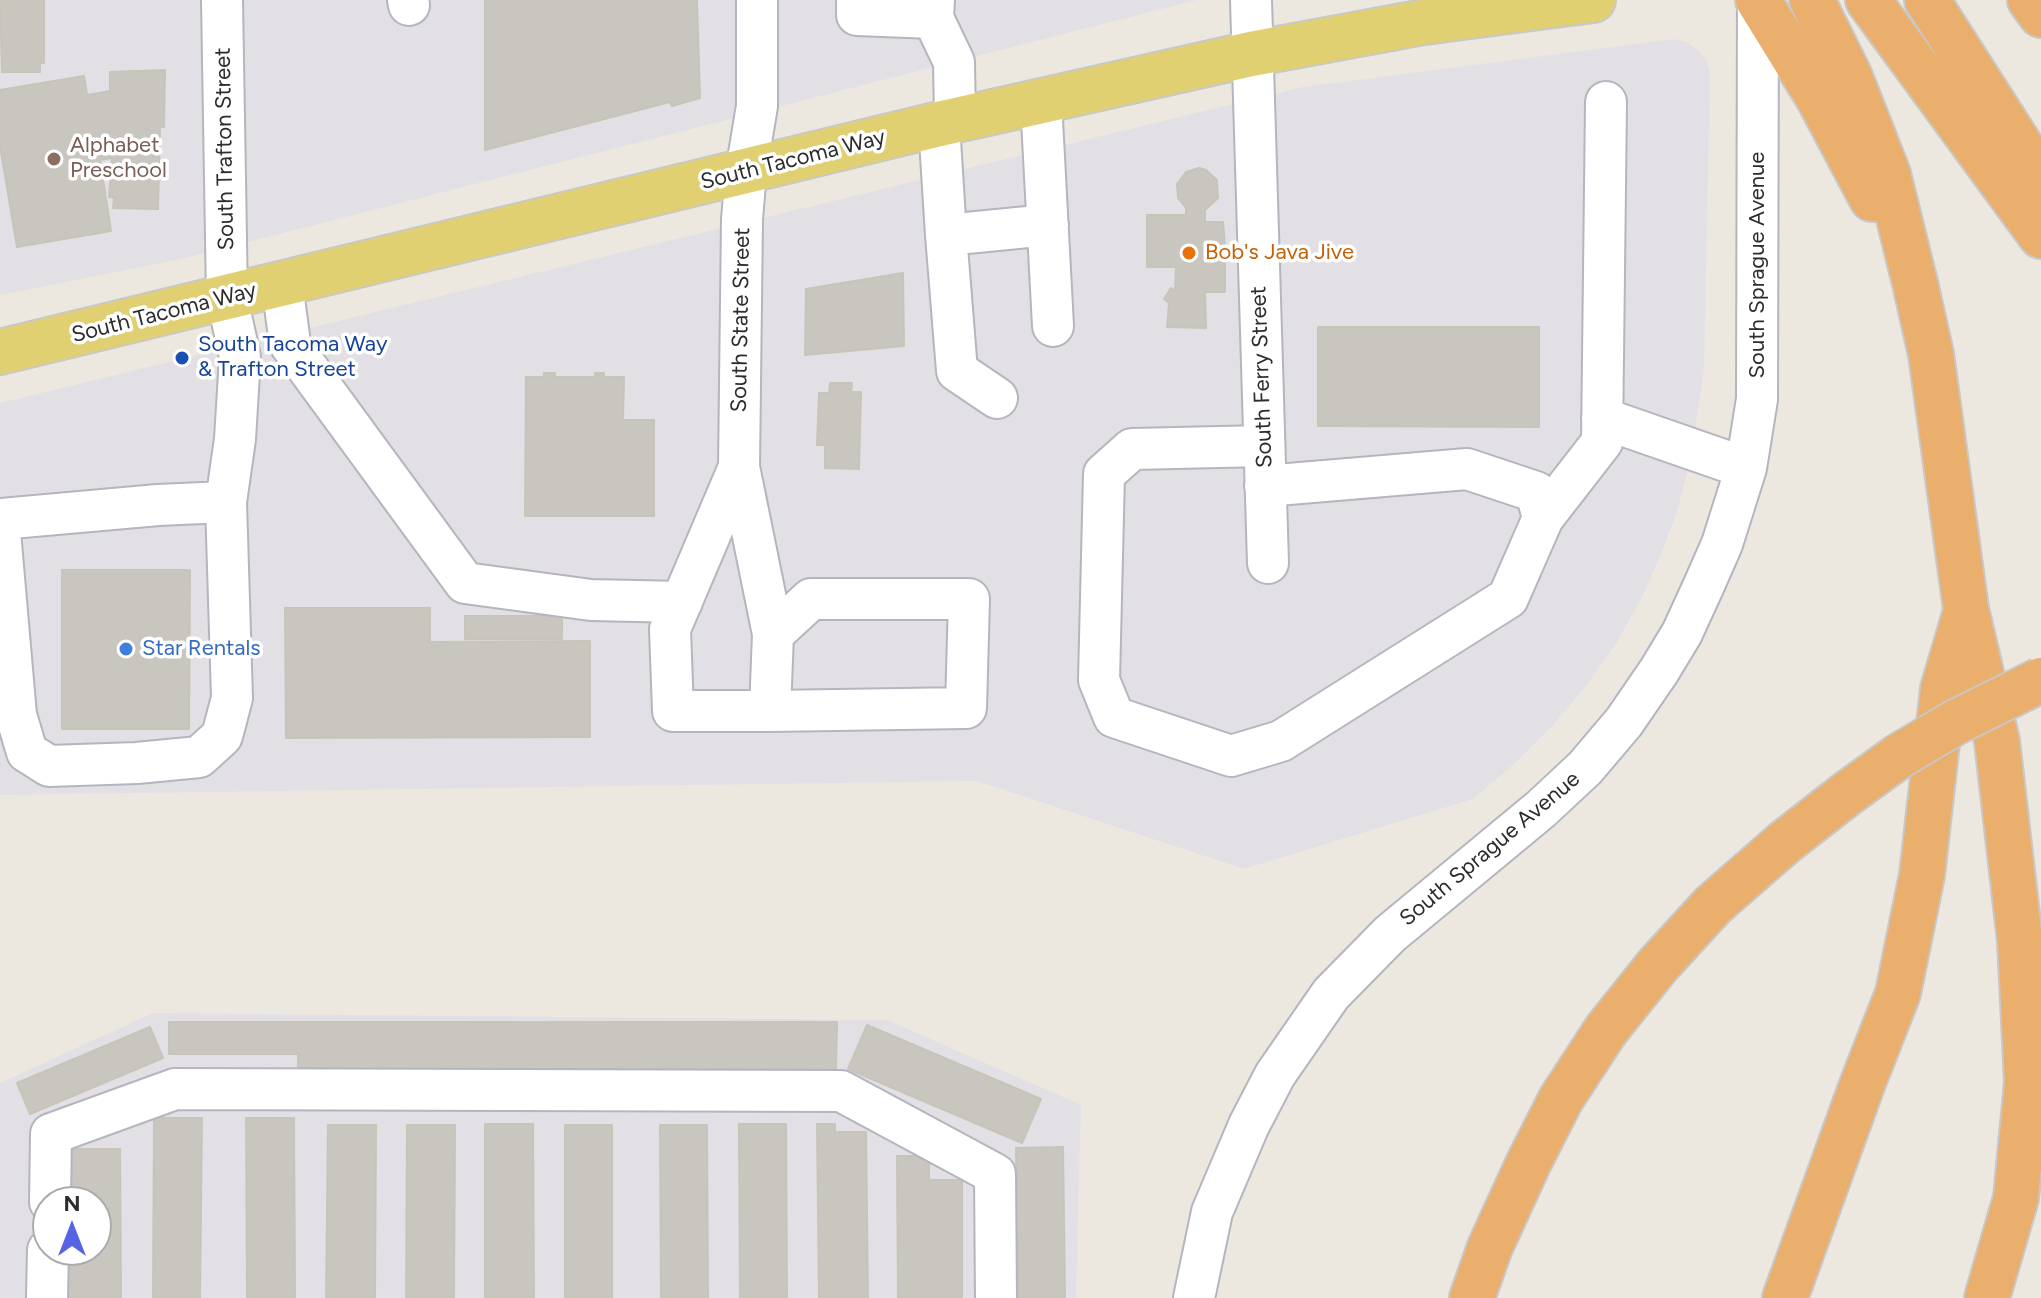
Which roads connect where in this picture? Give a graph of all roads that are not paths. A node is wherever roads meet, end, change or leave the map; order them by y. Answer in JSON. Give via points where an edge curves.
{"nodes":[{"id":1,"x":222,"y":0,"type":"edge"},
{"id":2,"x":757,"y":0,"type":"edge"},
{"id":3,"x":857,"y":0,"type":"edge"},
{"id":4,"x":1251,"y":0,"type":"edge"},
{"id":5,"x":1593,"y":0,"type":"edge"},
{"id":6,"x":1758,"y":0,"type":"edge"},
{"id":7,"x":1812,"y":0,"type":"edge"},
{"id":8,"x":1868,"y":0,"type":"edge"},
{"id":9,"x":1927,"y":0,"type":"edge"},
{"id":10,"x":2030,"y":0,"type":"edge"},
{"id":11,"x":934,"y":9,"type":"edge"},
{"id":12,"x":2041,"y":15,"type":"edge"},
{"id":13,"x":1251,"y":54,"type":"junction"},
{"id":14,"x":1041,"y":101,"type":"junction"},
{"id":15,"x":1606,"y":102,"type":"dead end"},
{"id":16,"x":947,"y":122,"type":"junction"},
{"id":17,"x":746,"y":172,"type":"junction"},
{"id":18,"x":2041,"y":178,"type":"edge"},
{"id":19,"x":1048,"y":225,"type":"junction"},
{"id":20,"x":946,"y":235,"type":"junction"},
{"id":21,"x":2041,"y":236,"type":"edge"},
{"id":22,"x":1915,"y":283,"type":"junction"},
{"id":23,"x":282,"y":284,"type":"junction"},
{"id":24,"x":227,"y":298,"type":"junction"},
{"id":25,"x":1053,"y":326,"type":"dead end"},
{"id":26,"x":0,"y":352,"type":"edge"},
{"id":27,"x":997,"y":398,"type":"dead end"},
{"id":28,"x":1602,"y":418,"type":"junction"},
{"id":29,"x":1264,"y":446,"type":"junction"},
{"id":30,"x":739,"y":467,"type":"junction"},
{"id":31,"x":1746,"y":468,"type":"junction"},
{"id":32,"x":1265,"y":486,"type":"junction"},
{"id":33,"x":226,"y":502,"type":"junction"},
{"id":34,"x":1543,"y":518,"type":"junction"},
{"id":35,"x":0,"y":519,"type":"edge"},
{"id":36,"x":0,"y":532,"type":"edge"},
{"id":37,"x":1268,"y":563,"type":"dead end"},
{"id":38,"x":682,"y":602,"type":"junction"},
{"id":39,"x":1966,"y":609,"type":"junction"},
{"id":40,"x":770,"y":618,"type":"junction"},
{"id":41,"x":2041,"y":680,"type":"edge"},
{"id":42,"x":770,"y":711,"type":"junction"},
{"id":43,"x":50,"y":1186,"type":"edge"},
{"id":44,"x":48,"y":1266,"type":"edge"},
{"id":45,"x":47,"y":1298,"type":"edge"},
{"id":46,"x":996,"y":1298,"type":"edge"},
{"id":47,"x":1194,"y":1298,"type":"edge"},
{"id":48,"x":1472,"y":1298,"type":"edge"},
{"id":49,"x":1785,"y":1298,"type":"edge"},
{"id":50,"x":1987,"y":1298,"type":"edge"}],
"edges":[{"from":1,"to":24,"type":"street","name":"South Trafton Street"},
{"from":2,"to":17,"type":"street","name":"South State Street","via":[[757,106]]},
{"from":3,"to":11,"type":"street","via":[[857,15]]},
{"from":4,"to":13,"type":"street","name":"South Ferry Street"},
{"from":5,"to":13,"type":"main road","name":"South Tacoma Way","via":[[1424,22]]},
{"from":6,"to":22,"type":"highway","via":[[1819,99]]},
{"from":6,"to":31,"type":"street","name":"South Sprague Avenue","via":[[1757,384]]},
{"from":7,"to":22,"type":"highway","via":[[1850,77],[1888,174]]},
{"from":8,"to":21,"type":"highway"},
{"from":9,"to":18,"type":"highway"},
{"from":10,"to":12,"type":"highway"},
{"from":11,"to":16,"type":"street","via":[[954,62]]},
{"from":13,"to":14,"type":"main road","name":"South Tacoma Way"},
{"from":13,"to":29,"type":"street","name":"South Ferry Street"},
{"from":14,"to":16,"type":"main road","name":"South Tacoma Way"},
{"from":14,"to":19,"type":"street"},
{"from":15,"to":28,"type":"street"},
{"from":16,"to":17,"type":"main road","name":"South Tacoma Way"},
{"from":16,"to":20,"type":"street"},
{"from":17,"to":23,"type":"main road","name":"South Tacoma Way"},
{"from":17,"to":30,"type":"street","name":"South State Street"},
{"from":19,"to":20,"type":"street"},
{"from":19,"to":25,"type":"street"},
{"from":20,"to":27,"type":"street","via":[[957,371]]},
{"from":22,"to":39,"type":"highway","via":[[1931,354]]},
{"from":23,"to":24,"type":"main road","name":"South Tacoma Way"},
{"from":23,"to":38,"type":"street","via":[[290,344],[465,583],[591,600]]},
{"from":24,"to":26,"type":"main road","name":"South Tacoma Way"},
{"from":24,"to":33,"type":"street","name":"South Trafton Street","via":[[240,357]]},
{"from":28,"to":31,"type":"street"},
{"from":28,"to":34,"type":"street","via":[[1602,442]]},
{"from":29,"to":32,"type":"street","name":"South Ferry Street"},
{"from":29,"to":34,"type":"street","via":[[1132,449],[1104,474],[1099,680],[1114,717],[1231,756],[1281,741],[1508,598]]},
{"from":30,"to":38,"type":"street","name":"South State Street"},
{"from":30,"to":40,"type":"street","name":"South State Street"},
{"from":31,"to":47,"type":"street","name":"South Sprague Avenue","via":[[1722,544],[1687,621],[1624,722],[1541,809],[1358,964],[1275,1075],[1212,1212]]},
{"from":32,"to":34,"type":"street","via":[[1467,469],[1536,492]]},
{"from":32,"to":37,"type":"street","name":"South Ferry Street"},
{"from":33,"to":35,"type":"street"},
{"from":33,"to":36,"type":"street","name":"South Trafton Street","via":[[232,698],[222,736],[199,757],[49,766],[27,752],[16,715]]},
{"from":38,"to":42,"type":"street","name":"South State Street","via":[[670,629],[673,711]]},
{"from":39,"to":49,"type":"highway","via":[[1943,689],[1922,875],[1898,993]]},
{"from":39,"to":50,"type":"highway","via":[[1997,741],[2020,941],[2027,1082],[2016,1198]]},
{"from":40,"to":42,"type":"street","name":"South State Street"},
{"from":40,"to":42,"type":"street","via":[[811,599],[969,599],[966,708]]},
{"from":41,"to":48,"type":"highway","bridge":true,"via":[[1899,756],[1785,842],[1713,905],[1606,1030],[1561,1099],[1490,1247]]},
{"from":43,"to":46,"type":"street","via":[[51,1134],[175,1089],[841,1091],[995,1174]]},
{"from":44,"to":45,"type":"street"}]}
